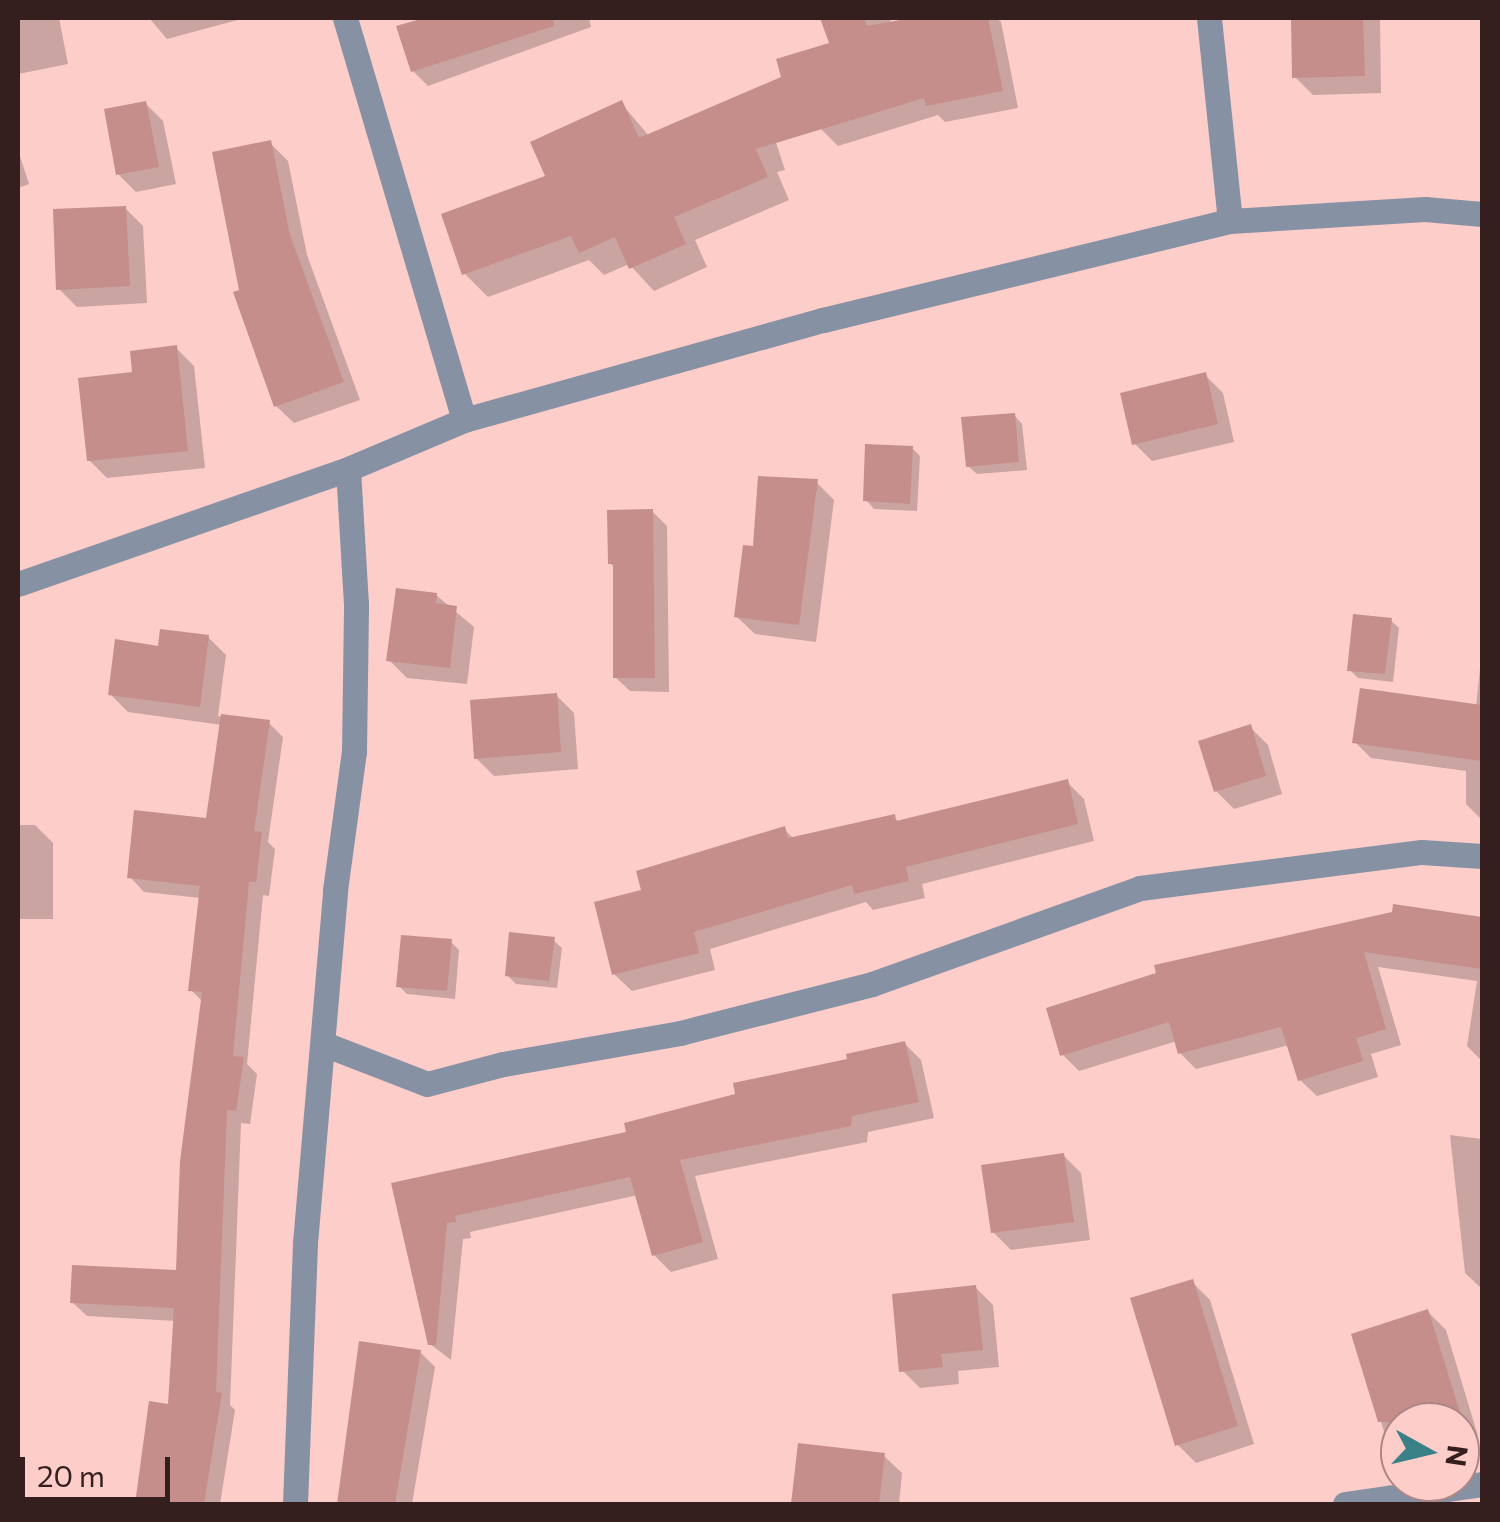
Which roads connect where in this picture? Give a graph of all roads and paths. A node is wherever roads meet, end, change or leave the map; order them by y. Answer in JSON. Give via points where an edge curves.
{"nodes":[{"id":1,"x":345,"y":18,"type":"edge"},
{"id":2,"x":1209,"y":18,"type":"edge"},
{"id":3,"x":1482,"y":214,"type":"edge"},
{"id":4,"x":1230,"y":222,"type":"junction"},
{"id":5,"x":464,"y":420,"type":"junction"},
{"id":6,"x":348,"y":469,"type":"junction"},
{"id":7,"x":18,"y":584,"type":"edge"},
{"id":8,"x":1482,"y":856,"type":"edge"},
{"id":9,"x":324,"y":1044,"type":"junction"},
{"id":10,"x":1482,"y":1484,"type":"edge"},
{"id":11,"x":295,"y":1504,"type":"edge"},
{"id":12,"x":1346,"y":1504,"type":"edge"}],
"edges":[{"from":1,"to":5,"type":"street"},
{"from":2,"to":4,"type":"street"},
{"from":3,"to":4,"type":"street","via":[[1425,209]]},
{"from":4,"to":5,"type":"street","via":[[823,320]]},
{"from":5,"to":6,"type":"street"},
{"from":6,"to":7,"type":"street"},
{"from":6,"to":9,"type":"street","via":[[356,604],[354,752]]},
{"from":8,"to":9,"type":"street","via":[[1422,852],[1140,888],[872,984],[680,1033],[427,1084]]},
{"from":9,"to":11,"type":"street","via":[[304,1243]]},
{"from":10,"to":12,"type":"street"}]}
